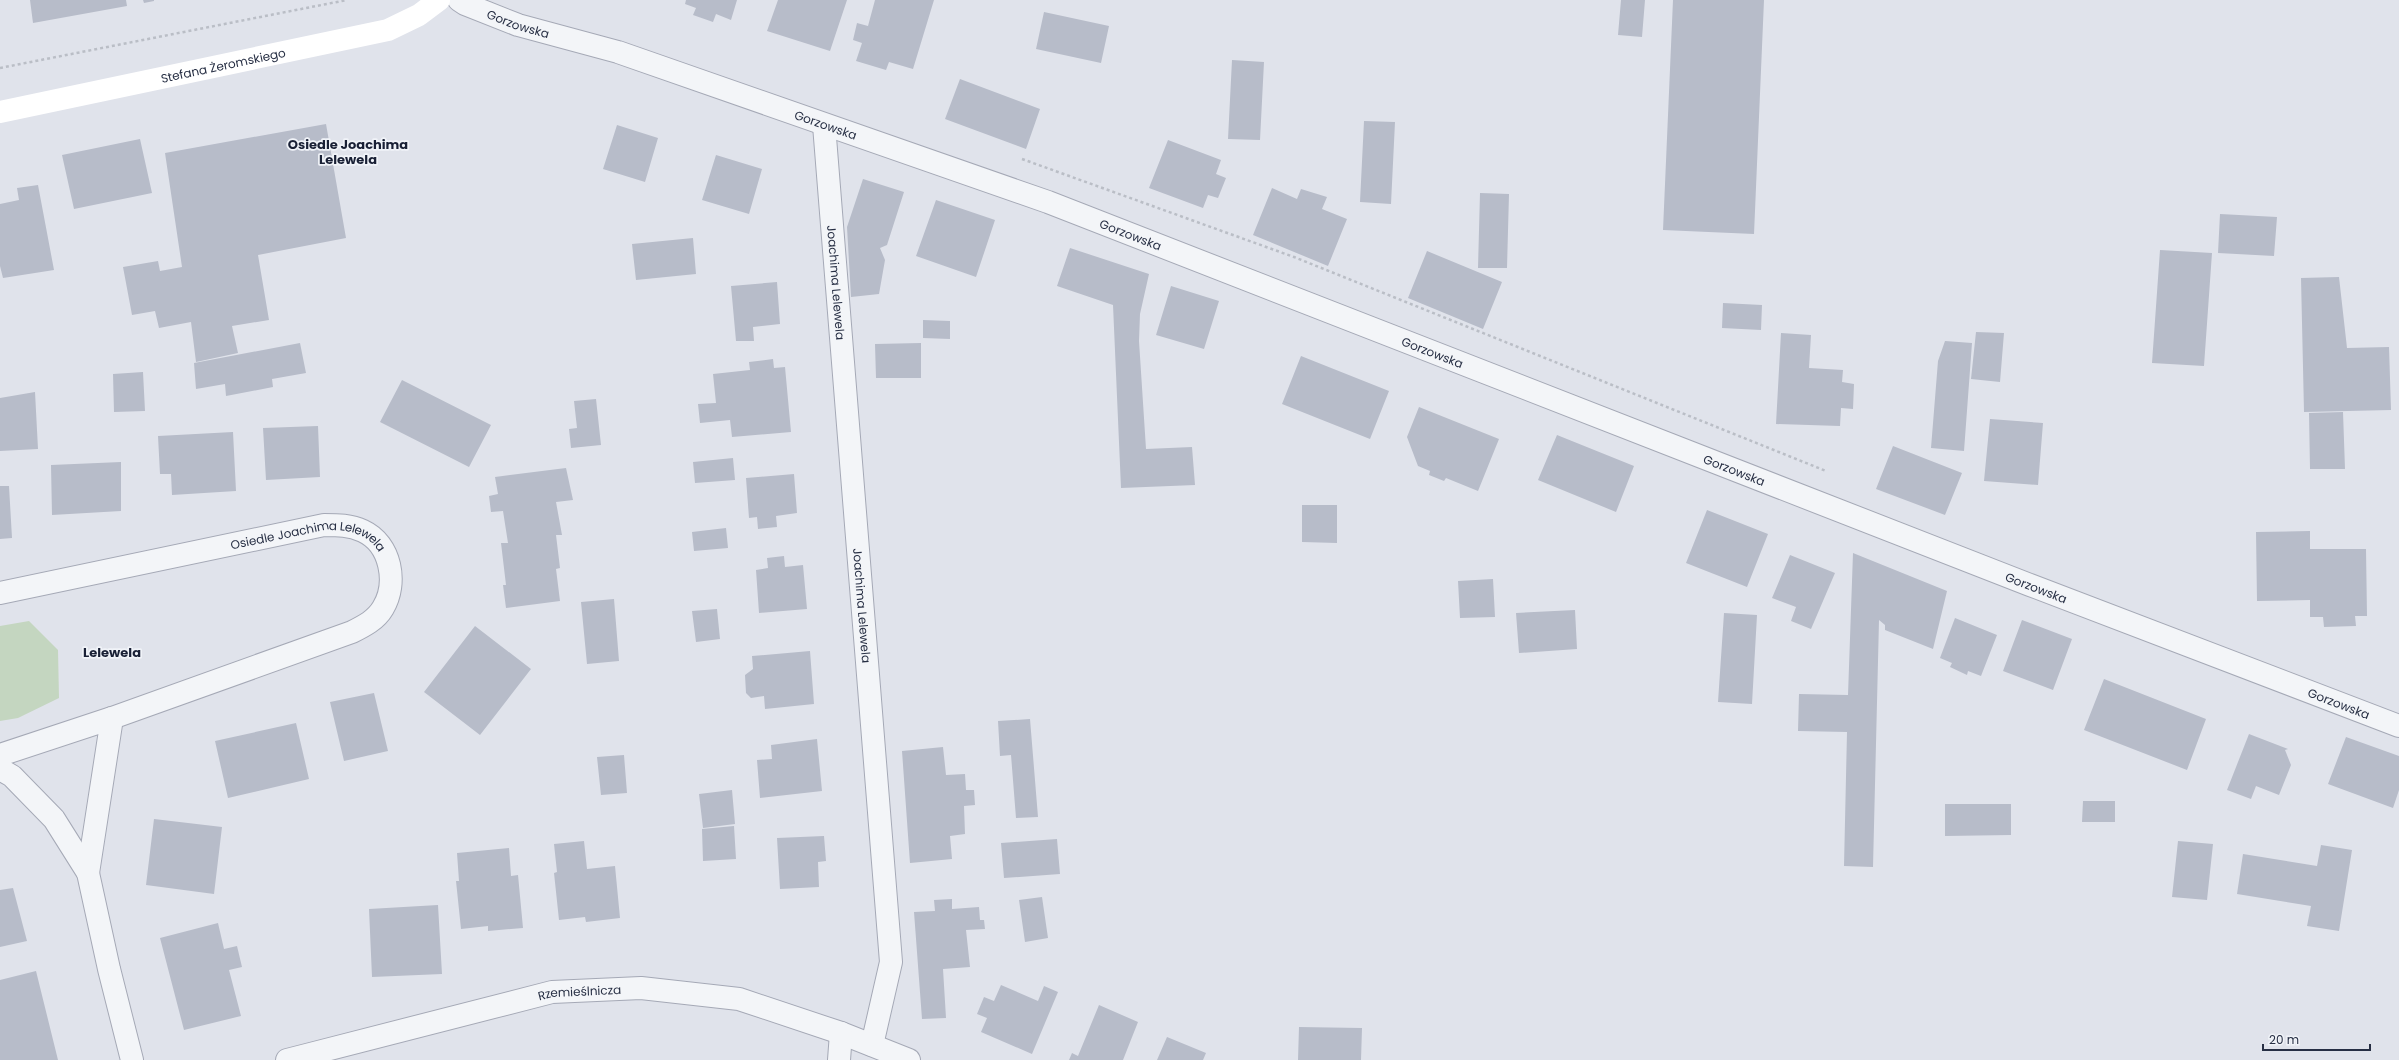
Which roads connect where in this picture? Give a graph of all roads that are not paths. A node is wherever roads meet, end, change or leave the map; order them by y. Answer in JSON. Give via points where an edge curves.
{"nodes":[{"id":1,"x":439,"y":0,"type":"edge"},
{"id":2,"x":459,"y":0,"type":"edge"},
{"id":3,"x":0,"y":112,"type":"edge"},
{"id":4,"x":824,"y":125,"type":"junction"},
{"id":5,"x":0,"y":593,"type":"edge"},
{"id":6,"x":112,"y":718,"type":"junction"},
{"id":7,"x":2399,"y":726,"type":"edge"},
{"id":8,"x":0,"y":755,"type":"edge"},
{"id":9,"x":0,"y":769,"type":"edge"},
{"id":10,"x":88,"y":873,"type":"junction"},
{"id":11,"x":840,"y":1033,"type":"junction"},
{"id":12,"x":872,"y":1045,"type":"junction"},
{"id":13,"x":132,"y":1060,"type":"edge"},
{"id":14,"x":288,"y":1060,"type":"edge"},
{"id":15,"x":839,"y":1060,"type":"edge"},
{"id":16,"x":909,"y":1060,"type":"edge"}],
"edges":[{"from":1,"to":3,"type":"main road","name":"Stefana Żeromskiego","via":[[419,15],[388,30]]},
{"from":2,"to":4,"type":"street","name":"Gorzowska","via":[[518,25],[618,52]]},
{"from":4,"to":7,"type":"street","name":"Gorzowska","via":[[1048,202]]},
{"from":4,"to":12,"type":"street","name":"Joachima Lelewela","via":[[891,962]]},
{"from":5,"to":6,"type":"street","name":"Osiedle Joachima Lelewela","via":[[324,525],[348,525],[364,532],[384,551],[391,578],[389,594],[383,608],[371,622],[352,632]]},
{"from":6,"to":8,"type":"street","name":"Osiedle Joachima Lelewela"},
{"from":6,"to":10,"type":"street"},
{"from":9,"to":10,"type":"street","via":[[12,776],[54,819]]},
{"from":10,"to":13,"type":"street"},
{"from":11,"to":12,"type":"street","name":"Rzemieślnicza"},
{"from":11,"to":14,"type":"street","name":"Rzemieślnicza","via":[[739,999],[641,988],[552,992]]},
{"from":11,"to":15,"type":"street"},
{"from":12,"to":16,"type":"street"}]}
